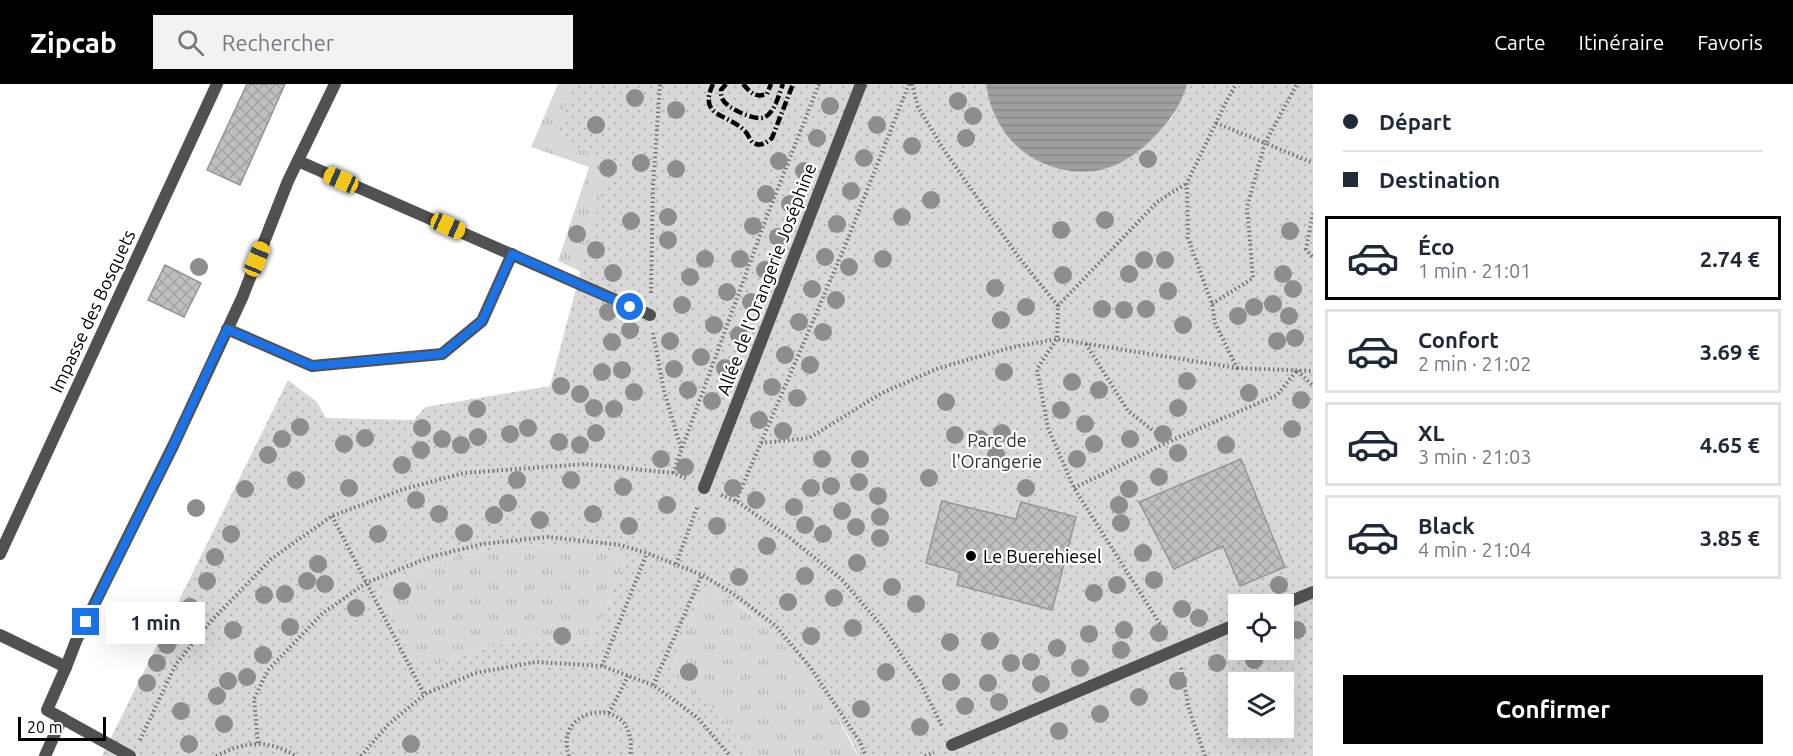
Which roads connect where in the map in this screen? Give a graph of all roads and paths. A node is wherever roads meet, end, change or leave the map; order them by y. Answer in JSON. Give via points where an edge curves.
{"nodes":[{"id":1,"x":217,"y":84,"type":"edge"},
{"id":2,"x":335,"y":84,"type":"edge"},
{"id":3,"x":660,"y":84,"type":"edge"},
{"id":4,"x":819,"y":84,"type":"edge"},
{"id":5,"x":861,"y":84,"type":"edge"},
{"id":6,"x":911,"y":84,"type":"edge"},
{"id":7,"x":1236,"y":84,"type":"edge"},
{"id":8,"x":1297,"y":84,"type":"edge"},
{"id":9,"x":1216,"y":123,"type":"junction"},
{"id":10,"x":1265,"y":143,"type":"junction"},
{"id":11,"x":298,"y":161,"type":"junction"},
{"id":12,"x":1313,"y":163,"type":"edge"},
{"id":13,"x":1187,"y":183,"type":"junction"},
{"id":14,"x":1313,"y":213,"type":"edge"},
{"id":15,"x":512,"y":254,"type":"junction"},
{"id":16,"x":1313,"y":258,"type":"edge"},
{"id":17,"x":1212,"y":304,"type":"junction"},
{"id":18,"x":1058,"y":306,"type":"junction"},
{"id":19,"x":650,"y":315,"type":"junction"},
{"id":20,"x":227,"y":329,"type":"junction"},
{"id":21,"x":1057,"y":339,"type":"junction"},
{"id":22,"x":1086,"y":344,"type":"junction"},
{"id":23,"x":1237,"y":368,"type":"junction"},
{"id":24,"x":1297,"y":370,"type":"junction"},
{"id":25,"x":1313,"y":371,"type":"edge"},
{"id":26,"x":1313,"y":386,"type":"edge"},
{"id":27,"x":1168,"y":442,"type":"junction"},
{"id":28,"x":761,"y":443,"type":"junction"},
{"id":29,"x":681,"y":450,"type":"junction"},
{"id":30,"x":673,"y":473,"type":"junction"},
{"id":31,"x":704,"y":488,"type":"junction"},
{"id":32,"x":1074,"y":488,"type":"junction"},
{"id":33,"x":736,"y":501,"type":"junction"},
{"id":34,"x":332,"y":516,"type":"junction"},
{"id":35,"x":4,"y":537,"type":"edge"},
{"id":36,"x":647,"y":553,"type":"junction"},
{"id":37,"x":0,"y":554,"type":"edge"},
{"id":38,"x":676,"y":564,"type":"junction"},
{"id":39,"x":702,"y":575,"type":"junction"},
{"id":40,"x":366,"y":583,"type":"junction"},
{"id":41,"x":1313,"y":592,"type":"edge"},
{"id":42,"x":1294,"y":600,"type":"edge"},
{"id":43,"x":1228,"y":628,"type":"edge"},
{"id":44,"x":0,"y":635,"type":"edge"},
{"id":45,"x":1177,"y":650,"type":"junction"},
{"id":46,"x":602,"y":666,"type":"junction"},
{"id":47,"x":66,"y":667,"type":"junction"},
{"id":48,"x":628,"y":676,"type":"junction"},
{"id":49,"x":653,"y":685,"type":"junction"},
{"id":50,"x":424,"y":694,"type":"junction"},
{"id":51,"x":609,"y":713,"type":"junction"},
{"id":52,"x":62,"y":718,"type":"junction"},
{"id":53,"x":258,"y":743,"type":"junction"},
{"id":54,"x":952,"y":745,"type":"joint"},
{"id":55,"x":134,"y":751,"type":"edge"},
{"id":56,"x":45,"y":756,"type":"edge"},
{"id":57,"x":216,"y":756,"type":"edge"},
{"id":58,"x":296,"y":756,"type":"edge"},
{"id":59,"x":361,"y":756,"type":"edge"},
{"id":60,"x":569,"y":756,"type":"edge"},
{"id":61,"x":630,"y":756,"type":"edge"},
{"id":62,"x":730,"y":756,"type":"edge"},
{"id":63,"x":866,"y":756,"type":"edge"},
{"id":64,"x":1205,"y":756,"type":"edge"}],
"edges":[{"from":1,"to":35,"type":"street","name":"Impasse des Bosquets"},
{"from":2,"to":11,"type":"street"},
{"from":3,"to":19,"type":"path"},
{"from":4,"to":29,"type":"path"},
{"from":5,"to":31,"type":"street","name":"Allée de l'Orangerie Joséphine"},
{"from":6,"to":18,"type":"path","via":[[918,107],[944,150],[1017,255]]},
{"from":6,"to":28,"type":"path"},
{"from":7,"to":9,"type":"path"},
{"from":8,"to":10,"type":"path"},
{"from":9,"to":10,"type":"path"},
{"from":9,"to":13,"type":"path"},
{"from":10,"to":12,"type":"path"},
{"from":10,"to":17,"type":"path","via":[[1247,207],[1252,278]]},
{"from":11,"to":15,"type":"street"},
{"from":11,"to":20,"type":"street"},
{"from":13,"to":17,"type":"path","via":[[1188,238]]},
{"from":13,"to":18,"type":"path","via":[[1157,202]]},
{"from":14,"to":16,"type":"path","via":[[1306,249]]},
{"from":15,"to":19,"type":"street"},
{"from":15,"to":20,"type":"street","via":[[482,321],[442,354],[312,366]]},
{"from":17,"to":23,"type":"path","via":[[1215,323]]},
{"from":18,"to":21,"type":"path"},
{"from":19,"to":29,"type":"path","via":[[664,391]]},
{"from":20,"to":47,"type":"street"},
{"from":21,"to":22,"type":"path"},
{"from":21,"to":28,"type":"path","via":[[939,368],[882,393],[809,438]]},
{"from":21,"to":32,"type":"path","via":[[1037,369],[1048,428]]},
{"from":22,"to":23,"type":"path"},
{"from":22,"to":27,"type":"path","via":[[1128,411]]},
{"from":23,"to":24,"type":"path"},
{"from":24,"to":25,"type":"path"},
{"from":24,"to":26,"type":"path"},
{"from":24,"to":27,"type":"path","via":[[1277,395]]},
{"from":27,"to":32,"type":"path"},
{"from":28,"to":33,"type":"path"},
{"from":29,"to":30,"type":"path"},
{"from":30,"to":31,"type":"path"},
{"from":30,"to":34,"type":"path","via":[[585,464],[464,473],[405,489]]},
{"from":31,"to":33,"type":"path"},
{"from":31,"to":38,"type":"path"},
{"from":32,"to":45,"type":"path"},
{"from":33,"to":54,"type":"path","via":[[841,579],[881,625],[921,684]]},
{"from":34,"to":40,"type":"path"},
{"from":34,"to":55,"type":"path","via":[[271,559],[211,621],[176,664]]},
{"from":35,"to":37,"type":"street","name":"Impasse des Bosquets"},
{"from":36,"to":38,"type":"path"},
{"from":36,"to":40,"type":"path","via":[[583,540],[516,539],[430,557]]},
{"from":36,"to":46,"type":"path"},
{"from":38,"to":39,"type":"path"},
{"from":39,"to":49,"type":"path"},
{"from":39,"to":63,"type":"path","via":[[732,592],[776,626],[810,667]]},
{"from":40,"to":50,"type":"path"},
{"from":40,"to":53,"type":"path","via":[[323,613],[268,669],[254,699]]},
{"from":41,"to":42,"type":"street"},
{"from":43,"to":45,"type":"street"},
{"from":44,"to":47,"type":"street"},
{"from":45,"to":54,"type":"street"},
{"from":45,"to":64,"type":"path","via":[[1189,709]]},
{"from":46,"to":48,"type":"path"},
{"from":46,"to":50,"type":"path","via":[[536,662],[475,673]]},
{"from":47,"to":52,"type":"street","via":[[47,710]]},
{"from":48,"to":49,"type":"path"},
{"from":48,"to":51,"type":"path"},
{"from":49,"to":62,"type":"path","via":[[698,718]]},
{"from":50,"to":59,"type":"path","via":[[388,725]]},
{"from":51,"to":60,"type":"path","via":[[598,711],[578,719],[567,738]]},
{"from":51,"to":61,"type":"path","via":[[619,718],[630,735]]},
{"from":52,"to":55,"type":"street"},
{"from":52,"to":56,"type":"street"},
{"from":53,"to":57,"type":"path","via":[[235,746]]},
{"from":53,"to":58,"type":"path","via":[[277,746]]}]}
